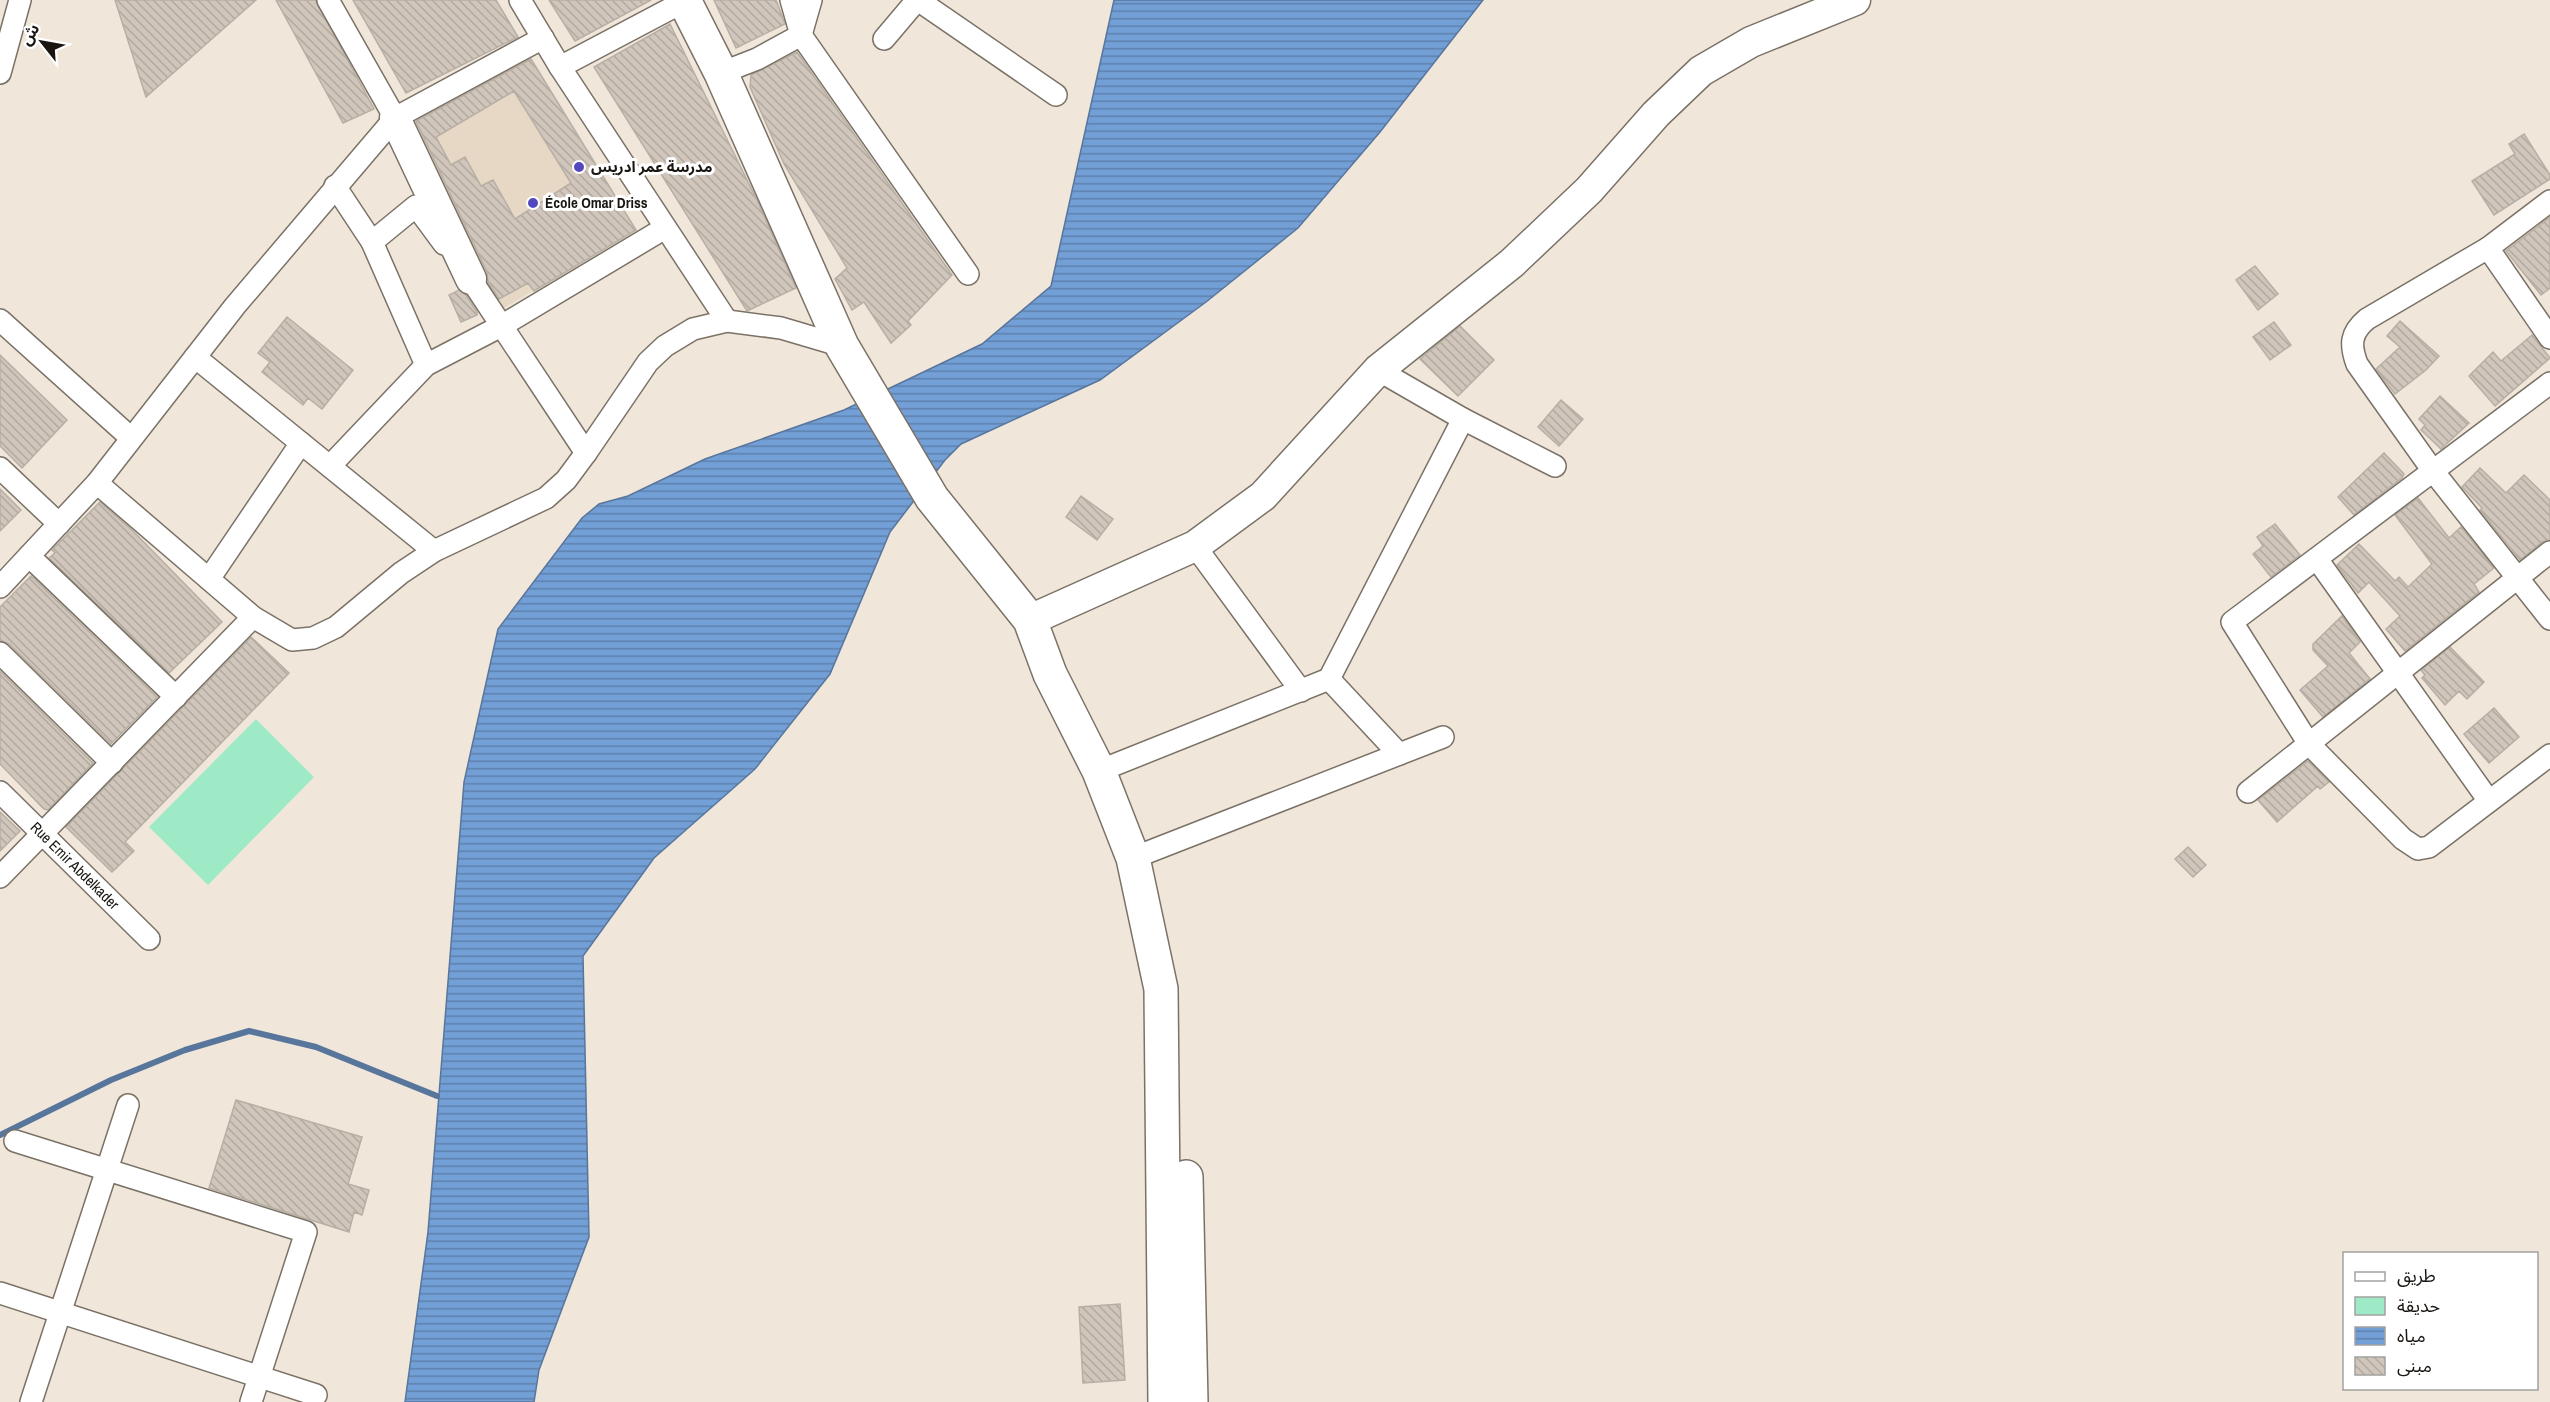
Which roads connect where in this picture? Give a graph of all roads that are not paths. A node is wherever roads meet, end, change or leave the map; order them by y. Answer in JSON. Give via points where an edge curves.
{"nodes":[{"id":1,"x":20,"y":0,"type":"edge"},
{"id":2,"x":328,"y":0,"type":"edge"},
{"id":3,"x":520,"y":0,"type":"edge"},
{"id":4,"x":685,"y":0,"type":"edge"},
{"id":5,"x":791,"y":0,"type":"edge"},
{"id":6,"x":811,"y":0,"type":"edge"},
{"id":7,"x":917,"y":0,"type":"edge"},
{"id":8,"x":1855,"y":0,"type":"edge"},
{"id":9,"x":801,"y":35,"type":"junction"},
{"id":10,"x":543,"y":38,"type":"junction"},
{"id":11,"x":884,"y":39,"type":"dead end"},
{"id":12,"x":3,"y":45,"type":"edge"},
{"id":13,"x":561,"y":67,"type":"junction"},
{"id":14,"x":721,"y":73,"type":"junction"},
{"id":15,"x":0,"y":74,"type":"edge"},
{"id":16,"x":1056,"y":94,"type":"dead end"},
{"id":17,"x":395,"y":118,"type":"junction"},
{"id":18,"x":335,"y":186,"type":"junction"},
{"id":19,"x":2550,"y":201,"type":"edge"},
{"id":20,"x":666,"y":228,"type":"junction"},
{"id":21,"x":372,"y":242,"type":"junction"},
{"id":22,"x":2488,"y":248,"type":"junction"},
{"id":23,"x":968,"y":273,"type":"dead end"},
{"id":24,"x":471,"y":279,"type":"junction"},
{"id":25,"x":0,"y":321,"type":"edge"},
{"id":26,"x":727,"y":321,"type":"junction"},
{"id":27,"x":503,"y":325,"type":"junction"},
{"id":28,"x":2550,"y":338,"type":"edge"},
{"id":29,"x":845,"y":353,"type":"junction"},
{"id":30,"x":195,"y":357,"type":"junction"},
{"id":31,"x":426,"y":364,"type":"junction"},
{"id":32,"x":1378,"y":370,"type":"junction"},
{"id":33,"x":2550,"y":383,"type":"edge"},
{"id":34,"x":1463,"y":419,"type":"junction"},
{"id":35,"x":131,"y":438,"type":"junction"},
{"id":36,"x":301,"y":443,"type":"junction"},
{"id":37,"x":586,"y":453,"type":"junction"},
{"id":38,"x":330,"y":466,"type":"junction"},
{"id":39,"x":1555,"y":466,"type":"dead end"},
{"id":40,"x":0,"y":468,"type":"edge"},
{"id":41,"x":2433,"y":471,"type":"junction"},
{"id":42,"x":97,"y":483,"type":"junction"},
{"id":43,"x":59,"y":524,"type":"junction"},
{"id":44,"x":1195,"y":546,"type":"junction"},
{"id":45,"x":434,"y":551,"type":"junction"},
{"id":46,"x":2550,"y":552,"type":"edge"},
{"id":47,"x":29,"y":556,"type":"junction"},
{"id":48,"x":2317,"y":559,"type":"junction"},
{"id":49,"x":2517,"y":578,"type":"junction"},
{"id":50,"x":209,"y":579,"type":"junction"},
{"id":51,"x":0,"y":587,"type":"edge"},
{"id":52,"x":253,"y":617,"type":"junction"},
{"id":53,"x":2550,"y":619,"type":"edge"},
{"id":54,"x":1035,"y":631,"type":"junction"},
{"id":55,"x":0,"y":653,"type":"edge"},
{"id":56,"x":2398,"y":673,"type":"junction"},
{"id":57,"x":1329,"y":679,"type":"junction"},
{"id":58,"x":1301,"y":690,"type":"junction"},
{"id":59,"x":176,"y":697,"type":"junction"},
{"id":60,"x":1443,"y":737,"type":"dead end"},
{"id":61,"x":2309,"y":744,"type":"junction"},
{"id":62,"x":1399,"y":754,"type":"junction"},
{"id":63,"x":2550,"y":755,"type":"edge"},
{"id":64,"x":112,"y":763,"type":"junction"},
{"id":65,"x":1108,"y":768,"type":"junction"},
{"id":66,"x":0,"y":792,"type":"edge"},
{"id":67,"x":2248,"y":792,"type":"dead end"},
{"id":68,"x":2489,"y":801,"type":"junction"},
{"id":69,"x":43,"y":834,"type":"junction"},
{"id":70,"x":1143,"y":854,"type":"junction"},
{"id":71,"x":0,"y":877,"type":"edge"},
{"id":72,"x":149,"y":939,"type":"dead end"},
{"id":73,"x":128,"y":1105,"type":"dead end"},
{"id":74,"x":15,"y":1141,"type":"dead end"},
{"id":75,"x":106,"y":1170,"type":"junction"},
{"id":76,"x":0,"y":1293,"type":"edge"},
{"id":77,"x":1176,"y":1302,"type":"junction"},
{"id":78,"x":60,"y":1312,"type":"junction"},
{"id":79,"x":259,"y":1377,"type":"junction"},
{"id":80,"x":316,"y":1395,"type":"dead end"},
{"id":81,"x":31,"y":1402,"type":"edge"},
{"id":82,"x":251,"y":1402,"type":"edge"},
{"id":83,"x":1165,"y":1402,"type":"edge"},
{"id":84,"x":1191,"y":1402,"type":"edge"}],
"edges":[{"from":1,"to":12,"type":"street"},
{"from":2,"to":17,"type":"street"},
{"from":3,"to":10,"type":"street"},
{"from":4,"to":13,"type":"street"},
{"from":4,"to":14,"type":"main road"},
{"from":5,"to":9,"type":"street"},
{"from":6,"to":9,"type":"street"},
{"from":7,"to":11,"type":"street"},
{"from":7,"to":16,"type":"street"},
{"from":8,"to":32,"type":"main road","via":[[1751,42],[1701,71],[1656,114],[1590,190],[1512,263]]},
{"from":9,"to":14,"type":"street"},
{"from":9,"to":23,"type":"street"},
{"from":10,"to":13,"type":"street"},
{"from":10,"to":17,"type":"street"},
{"from":12,"to":15,"type":"street"},
{"from":13,"to":20,"type":"street"},
{"from":14,"to":29,"type":"main road"},
{"from":17,"to":18,"type":"street"},
{"from":17,"to":24,"type":"main road"},
{"from":18,"to":21,"type":"street"},
{"from":18,"to":30,"type":"street"},
{"from":19,"to":22,"type":"street"},
{"from":20,"to":26,"type":"street"},
{"from":20,"to":27,"type":"street"},
{"from":21,"to":24,"type":"street","via":[[416,206]]},
{"from":21,"to":31,"type":"street"},
{"from":22,"to":28,"type":"street"},
{"from":22,"to":41,"type":"street","via":[[2367,320],[2356,329],[2352,339],[2357,364]]},
{"from":24,"to":27,"type":"street"},
{"from":25,"to":35,"type":"street"},
{"from":26,"to":29,"type":"street","via":[[781,328]]},
{"from":26,"to":37,"type":"street","via":[[693,329],[664,346],[648,362]]},
{"from":27,"to":31,"type":"street"},
{"from":27,"to":37,"type":"street"},
{"from":29,"to":54,"type":"main road","via":[[932,498]]},
{"from":30,"to":35,"type":"street"},
{"from":30,"to":36,"type":"street"},
{"from":31,"to":38,"type":"street"},
{"from":32,"to":34,"type":"street"},
{"from":32,"to":44,"type":"main road","via":[[1263,496]]},
{"from":33,"to":41,"type":"street"},
{"from":34,"to":39,"type":"street"},
{"from":34,"to":57,"type":"street"},
{"from":35,"to":42,"type":"street"},
{"from":36,"to":38,"type":"street"},
{"from":36,"to":50,"type":"street"},
{"from":37,"to":45,"type":"street","via":[[546,498]]},
{"from":38,"to":45,"type":"street"},
{"from":40,"to":43,"type":"street"},
{"from":41,"to":48,"type":"street"},
{"from":41,"to":49,"type":"street"},
{"from":42,"to":43,"type":"street"},
{"from":42,"to":50,"type":"street"},
{"from":43,"to":47,"type":"street"},
{"from":44,"to":54,"type":"main road"},
{"from":44,"to":58,"type":"street"},
{"from":45,"to":52,"type":"street","via":[[336,627],[313,638],[292,639]]},
{"from":46,"to":49,"type":"street"},
{"from":47,"to":51,"type":"street"},
{"from":47,"to":59,"type":"street"},
{"from":48,"to":56,"type":"street"},
{"from":48,"to":61,"type":"street","via":[[2232,622]]},
{"from":49,"to":53,"type":"street"},
{"from":49,"to":56,"type":"street"},
{"from":50,"to":52,"type":"street"},
{"from":52,"to":59,"type":"street"},
{"from":54,"to":65,"type":"main road","via":[[1050,674]]},
{"from":55,"to":64,"type":"street"},
{"from":56,"to":61,"type":"street"},
{"from":56,"to":68,"type":"street"},
{"from":57,"to":58,"type":"street"},
{"from":57,"to":62,"type":"street"},
{"from":58,"to":65,"type":"street"},
{"from":59,"to":64,"type":"street"},
{"from":60,"to":62,"type":"street"},
{"from":61,"to":67,"type":"street"},
{"from":61,"to":68,"type":"street","via":[[2403,839],[2418,849],[2429,847]]},
{"from":62,"to":70,"type":"street"},
{"from":63,"to":68,"type":"street"},
{"from":64,"to":69,"type":"street"},
{"from":65,"to":70,"type":"main road"},
{"from":66,"to":69,"type":"street","name":"Rue Emir Abdelkader"},
{"from":69,"to":71,"type":"street"},
{"from":69,"to":72,"type":"street","name":"Rue Emir Abdelkader"},
{"from":70,"to":77,"type":"main road","via":[[1172,987]]},
{"from":73,"to":75,"type":"street"},
{"from":74,"to":75,"type":"street"},
{"from":75,"to":78,"type":"street"},
{"from":75,"to":79,"type":"street","via":[[306,1232]]},
{"from":76,"to":78,"type":"street"},
{"from":77,"to":83,"type":"main road"},
{"from":77,"to":84,"type":"main road"},
{"from":78,"to":79,"type":"street"},
{"from":78,"to":81,"type":"street"},
{"from":79,"to":80,"type":"street"},
{"from":79,"to":82,"type":"street"}]}
